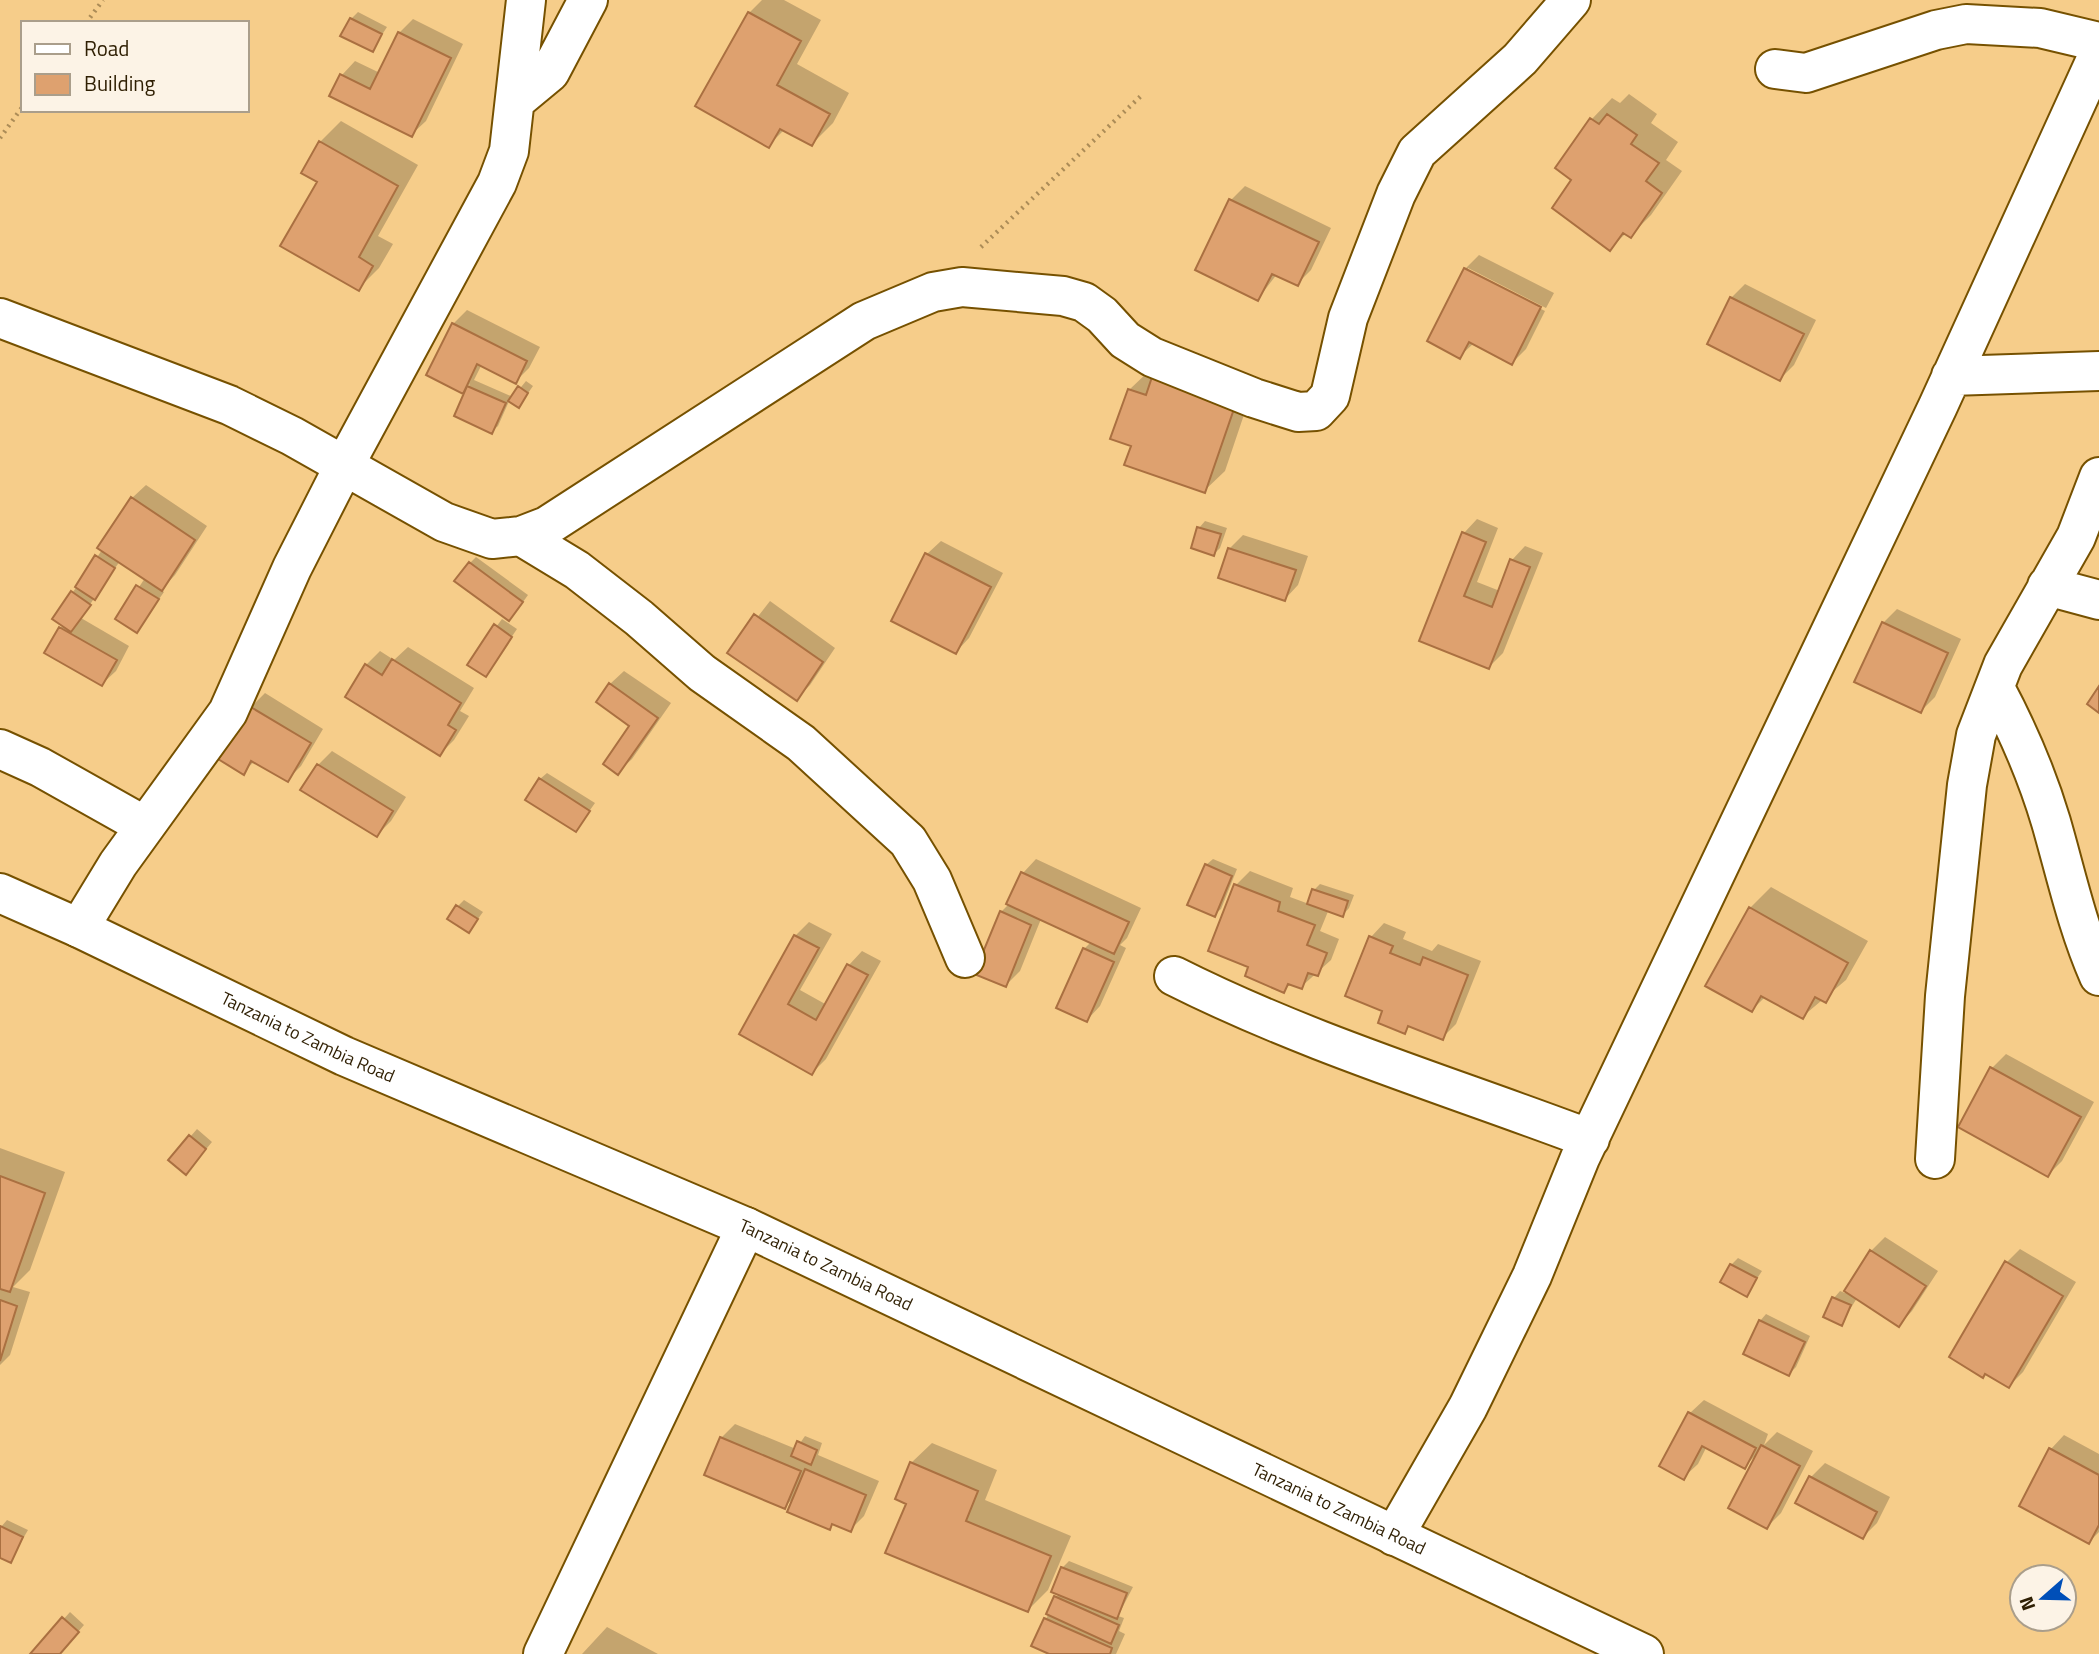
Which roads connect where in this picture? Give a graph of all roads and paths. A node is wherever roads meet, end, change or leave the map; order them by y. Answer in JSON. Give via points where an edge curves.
{"nodes":[{"id":1,"x":103,"y":0,"type":"edge"},
{"id":2,"x":526,"y":0,"type":"edge"},
{"id":3,"x":588,"y":0,"type":"edge"},
{"id":4,"x":1571,"y":0,"type":"edge"},
{"id":5,"x":87,"y":21,"type":"edge"},
{"id":6,"x":2099,"y":42,"type":"edge"},
{"id":7,"x":2099,"y":54,"type":"edge"},
{"id":8,"x":1774,"y":69,"type":"dead end"},
{"id":9,"x":1143,"y":94,"type":"dead end"},
{"id":10,"x":514,"y":101,"type":"junction"},
{"id":11,"x":21,"y":109,"type":"edge"},
{"id":12,"x":0,"y":138,"type":"edge"},
{"id":13,"x":944,"y":290,"type":"junction"},
{"id":14,"x":0,"y":318,"type":"edge"},
{"id":15,"x":2099,"y":371,"type":"edge"},
{"id":16,"x":1951,"y":376,"type":"junction"},
{"id":17,"x":344,"y":466,"type":"junction"},
{"id":18,"x":2099,"y":477,"type":"edge"},
{"id":19,"x":521,"y":536,"type":"junction"},
{"id":20,"x":2047,"y":586,"type":"junction"},
{"id":21,"x":2099,"y":600,"type":"edge"},
{"id":22,"x":1995,"y":688,"type":"junction"},
{"id":23,"x":0,"y":750,"type":"edge"},
{"id":24,"x":145,"y":826,"type":"junction"},
{"id":25,"x":0,"y":893,"type":"edge"},
{"id":26,"x":79,"y":928,"type":"junction"},
{"id":27,"x":965,"y":958,"type":"dead end"},
{"id":28,"x":1174,"y":976,"type":"dead end"},
{"id":29,"x":2099,"y":976,"type":"edge"},
{"id":30,"x":1590,"y":1139,"type":"junction"},
{"id":31,"x":1935,"y":1159,"type":"dead end"},
{"id":32,"x":746,"y":1227,"type":"junction"},
{"id":33,"x":1394,"y":1536,"type":"junction"},
{"id":34,"x":543,"y":1654,"type":"edge"},
{"id":35,"x":1644,"y":1654,"type":"edge"}],
"edges":[{"from":1,"to":5,"type":"path"},
{"from":2,"to":10,"type":"main road"},
{"from":3,"to":10,"type":"main road","via":[[550,72]]},
{"from":4,"to":13,"type":"main road","via":[[1520,60],[1417,152],[1348,318],[1330,396],[1316,411],[1298,412],[1254,398],[1152,357],[1125,340],[1084,302],[986,288]]},
{"from":6,"to":8,"type":"main road","via":[[2040,28],[1966,24],[1806,73]]},
{"from":7,"to":16,"type":"main road"},
{"from":9,"to":13,"type":"path","via":[[977,250]]},
{"from":10,"to":17,"type":"main road","via":[[509,151],[497,183]]},
{"from":11,"to":12,"type":"path"},
{"from":13,"to":19,"type":"main road","via":[[864,321],[547,526]]},
{"from":14,"to":17,"type":"main road","via":[[229,405]]},
{"from":15,"to":16,"type":"main road"},
{"from":16,"to":30,"type":"main road"},
{"from":17,"to":19,"type":"main road","via":[[444,522],[492,539]]},
{"from":17,"to":24,"type":"main road","via":[[292,568],[228,712]]},
{"from":18,"to":20,"type":"main road","via":[[2076,537]]},
{"from":19,"to":27,"type":"main road","via":[[577,570],[702,673],[800,743],[908,841],[944,905]]},
{"from":20,"to":21,"type":"main road"},
{"from":20,"to":22,"type":"main road"},
{"from":22,"to":29,"type":"main road","via":[[2018,730],[2034,774],[2083,940]]},
{"from":22,"to":31,"type":"main road","via":[[1976,735],[1967,785],[1945,996]]},
{"from":23,"to":24,"type":"main road","via":[[40,767]]},
{"from":24,"to":26,"type":"main road"},
{"from":25,"to":26,"type":"main road","name":"Tanzania to Zambia Road"},
{"from":26,"to":32,"type":"main road","name":"Tanzania to Zambia Road","via":[[344,1056]]},
{"from":28,"to":30,"type":"main road","via":[[1243,1011]]},
{"from":30,"to":33,"type":"main road","via":[[1532,1276],[1468,1407]]},
{"from":32,"to":33,"type":"main road","name":"Tanzania to Zambia Road"},
{"from":32,"to":34,"type":"main road"},
{"from":33,"to":35,"type":"main road","name":"Tanzania to Zambia Road"}]}
